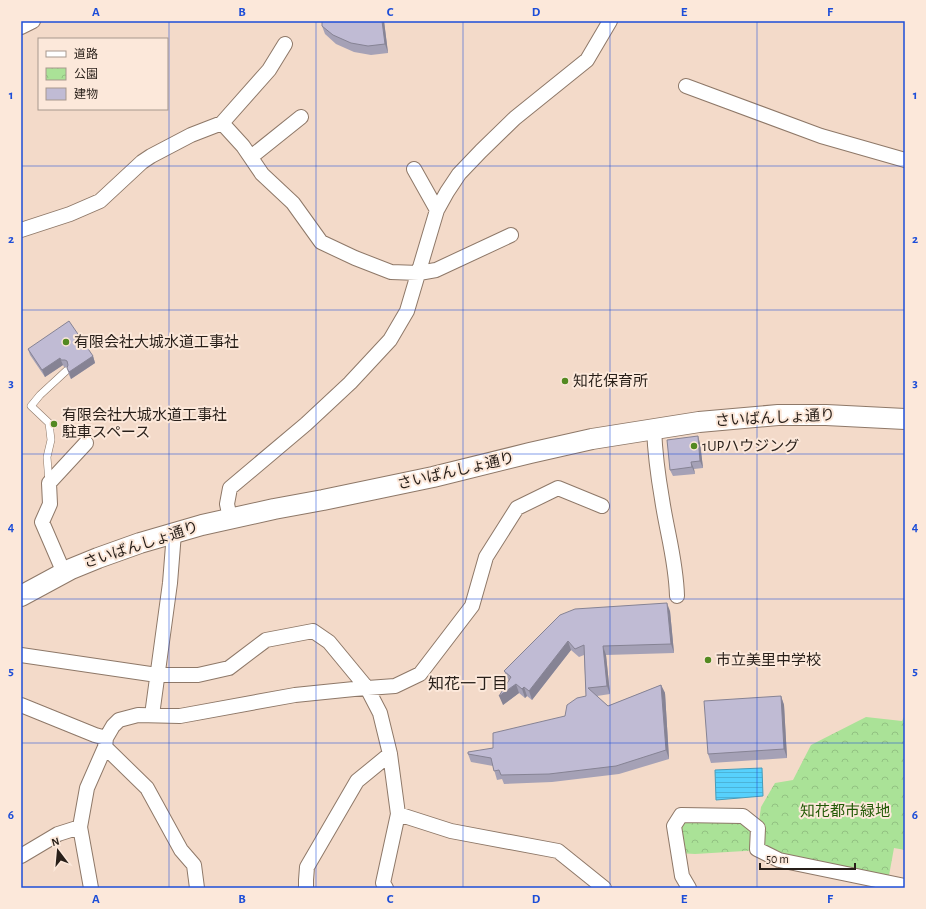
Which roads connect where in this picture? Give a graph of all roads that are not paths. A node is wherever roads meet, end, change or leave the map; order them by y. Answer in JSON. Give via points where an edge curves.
{"nodes":[{"id":1,"x":33,"y":21,"type":"edge"},
{"id":2,"x":610,"y":21,"type":"edge"},
{"id":3,"x":21,"y":27,"type":"edge"},
{"id":4,"x":285,"y":44,"type":"dead end"},
{"id":5,"x":686,"y":86,"type":"dead end"},
{"id":6,"x":301,"y":117,"type":"dead end"},
{"id":7,"x":222,"y":123,"type":"junction"},
{"id":8,"x":251,"y":157,"type":"junction"},
{"id":9,"x":905,"y":160,"type":"edge"},
{"id":10,"x":414,"y":169,"type":"dead end"},
{"id":11,"x":437,"y":210,"type":"junction"},
{"id":12,"x":21,"y":230,"type":"edge"},
{"id":13,"x":511,"y":235,"type":"dead end"},
{"id":14,"x":419,"y":273,"type":"junction"},
{"id":15,"x":66,"y":371,"type":"edge"},
{"id":16,"x":905,"y":419,"type":"edge"},
{"id":17,"x":654,"y":429,"type":"junction"},
{"id":18,"x":86,"y":443,"type":"dead end"},
{"id":19,"x":49,"y":483,"type":"junction"},
{"id":20,"x":602,"y":506,"type":"dead end"},
{"id":21,"x":230,"y":518,"type":"junction"},
{"id":22,"x":174,"y":533,"type":"junction"},
{"id":23,"x":64,"y":573,"type":"junction"},
{"id":24,"x":21,"y":596,"type":"edge"},
{"id":25,"x":676,"y":596,"type":"dead end"},
{"id":26,"x":21,"y":655,"type":"edge"},
{"id":27,"x":157,"y":675,"type":"junction"},
{"id":28,"x":367,"y":688,"type":"junction"},
{"id":29,"x":21,"y":704,"type":"edge"},
{"id":30,"x":152,"y":715,"type":"junction"},
{"id":31,"x":106,"y":742,"type":"junction"},
{"id":32,"x":390,"y":754,"type":"junction"},
{"id":33,"x":398,"y":814,"type":"junction"},
{"id":34,"x":80,"y":827,"type":"junction"},
{"id":35,"x":21,"y":856,"type":"edge"},
{"id":36,"x":902,"y":886,"type":"edge"},
{"id":37,"x":91,"y":888,"type":"edge"},
{"id":38,"x":198,"y":888,"type":"edge"},
{"id":39,"x":306,"y":888,"type":"edge"},
{"id":40,"x":386,"y":888,"type":"edge"},
{"id":41,"x":604,"y":888,"type":"edge"},
{"id":42,"x":689,"y":888,"type":"edge"}],
"edges":[{"from":1,"to":3,"type":"street"},
{"from":2,"to":11,"type":"street","via":[[587,60],[515,118],[481,151],[459,174]]},
{"from":4,"to":7,"type":"street","via":[[269,70]]},
{"from":5,"to":9,"type":"street","via":[[821,136]]},
{"from":6,"to":8,"type":"street"},
{"from":7,"to":8,"type":"street"},
{"from":7,"to":12,"type":"street","via":[[191,135],[151,156],[100,201]]},
{"from":8,"to":14,"type":"street","via":[[262,174],[293,203],[321,242],[391,272]]},
{"from":10,"to":11,"type":"street"},
{"from":11,"to":14,"type":"street"},
{"from":13,"to":14,"type":"street","via":[[436,270]]},
{"from":14,"to":21,"type":"street","via":[[407,311],[390,340],[306,424],[230,488],[227,504]]},
{"from":15,"to":19,"type":"lane","via":[[31,406],[49,423]]},
{"from":16,"to":17,"type":"main road","name":"さいばんしょ通り","via":[[826,414],[778,415]]},
{"from":17,"to":21,"type":"main road","name":"さいばんしょ通り","via":[[592,439],[426,479]]},
{"from":17,"to":25,"type":"street","via":[[662,500],[676,576]]},
{"from":18,"to":19,"type":"street"},
{"from":19,"to":23,"type":"street","via":[[50,504],[42,522]]},
{"from":20,"to":28,"type":"street","via":[[558,488],[517,508],[486,557],[472,606],[420,674],[395,686]]},
{"from":21,"to":22,"type":"main road","name":"さいばんしょ通り"},
{"from":22,"to":23,"type":"main road","name":"さいばんしょ通り","via":[[98,558]]},
{"from":22,"to":27,"type":"street"},
{"from":23,"to":24,"type":"main road","name":"さいばんしょ通り"},
{"from":26,"to":27,"type":"street"},
{"from":27,"to":28,"type":"street","via":[[198,675],[229,668],[266,640],[313,631],[329,642]]},
{"from":27,"to":30,"type":"street"},
{"from":28,"to":30,"type":"street","via":[[295,695],[180,716]]},
{"from":28,"to":32,"type":"street","via":[[380,713]]},
{"from":29,"to":31,"type":"street"},
{"from":30,"to":31,"type":"street","via":[[138,715],[119,720],[113,726]]},
{"from":31,"to":34,"type":"street","via":[[87,788]]},
{"from":31,"to":38,"type":"street","via":[[147,788],[181,850],[194,865]]},
{"from":32,"to":33,"type":"street"},
{"from":32,"to":39,"type":"street","via":[[357,781],[307,867]]},
{"from":33,"to":40,"type":"street","via":[[383,883]]},
{"from":33,"to":41,"type":"street","via":[[451,831],[558,851]]},
{"from":34,"to":35,"type":"street","via":[[58,834]]},
{"from":34,"to":37,"type":"street"},
{"from":36,"to":42,"type":"street","via":[[779,860],[757,849],[758,828],[743,816],[681,815],[674,826],[682,876]]}]}
